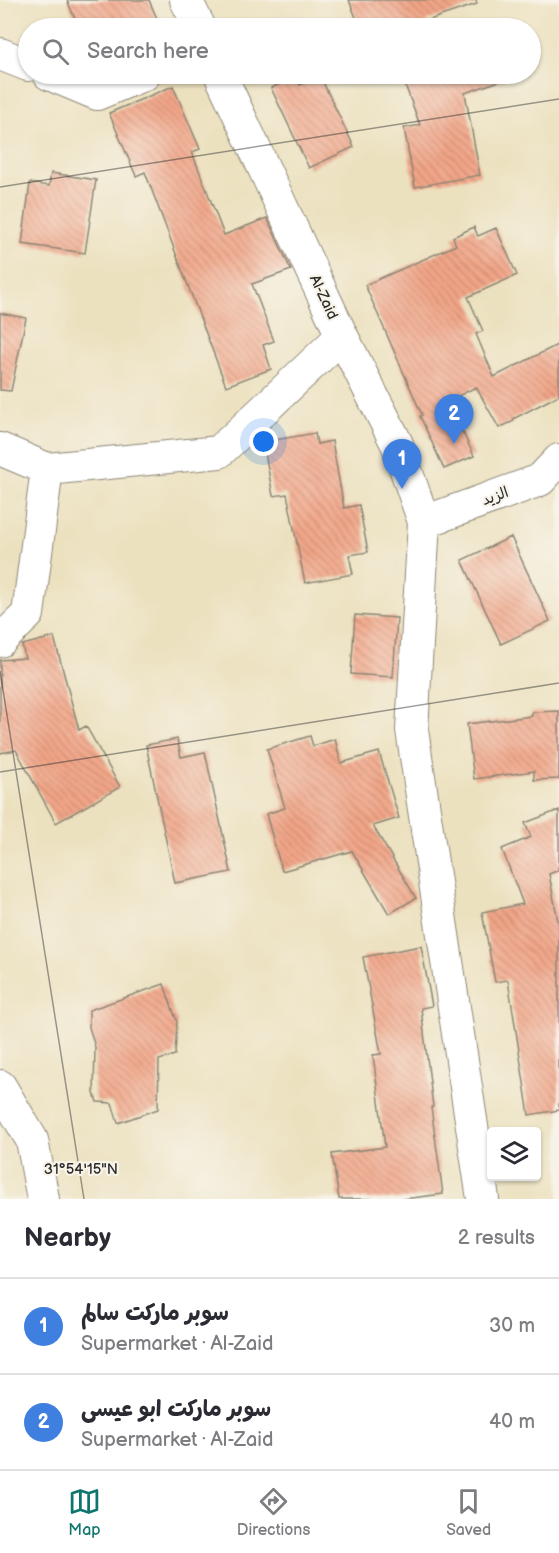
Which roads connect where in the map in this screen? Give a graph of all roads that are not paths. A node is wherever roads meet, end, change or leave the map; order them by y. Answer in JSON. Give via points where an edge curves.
{"nodes":[{"id":1,"x":186,"y":0,"type":"edge"},
{"id":2,"x":195,"y":18,"type":"edge"},
{"id":3,"x":0,"y":54,"type":"edge"},
{"id":4,"x":18,"y":60,"type":"edge"},
{"id":5,"x":73,"y":84,"type":"edge"},
{"id":6,"x":121,"y":84,"type":"edge"},
{"id":7,"x":225,"y":84,"type":"edge"},
{"id":8,"x":342,"y":336,"type":"junction"},
{"id":9,"x":0,"y":449,"type":"edge"},
{"id":10,"x":559,"y":460,"type":"edge"},
{"id":11,"x":47,"y":469,"type":"junction"},
{"id":12,"x":424,"y":522,"type":"junction"},
{"id":13,"x":0,"y":641,"type":"edge"},
{"id":14,"x":0,"y":1086,"type":"edge"},
{"id":15,"x":43,"y":1199,"type":"edge"},
{"id":16,"x":483,"y":1199,"type":"edge"}],
"edges":[{"from":1,"to":2,"type":"street"},
{"from":3,"to":4,"type":"street"},
{"from":5,"to":6,"type":"street","via":[[97,94]]},
{"from":7,"to":8,"type":"street","name":"Al-Zaid"},
{"from":8,"to":11,"type":"street","via":[[219,452]]},
{"from":8,"to":12,"type":"street","name":"Al-Zaid","via":[[397,444]]},
{"from":9,"to":11,"type":"street"},
{"from":10,"to":12,"type":"street","name":"الزيد","via":[[540,480]]},
{"from":11,"to":13,"type":"street","via":[[28,614]]},
{"from":12,"to":16,"type":"street","via":[[412,730]]},
{"from":14,"to":15,"type":"street","via":[[32,1140]]}]}
